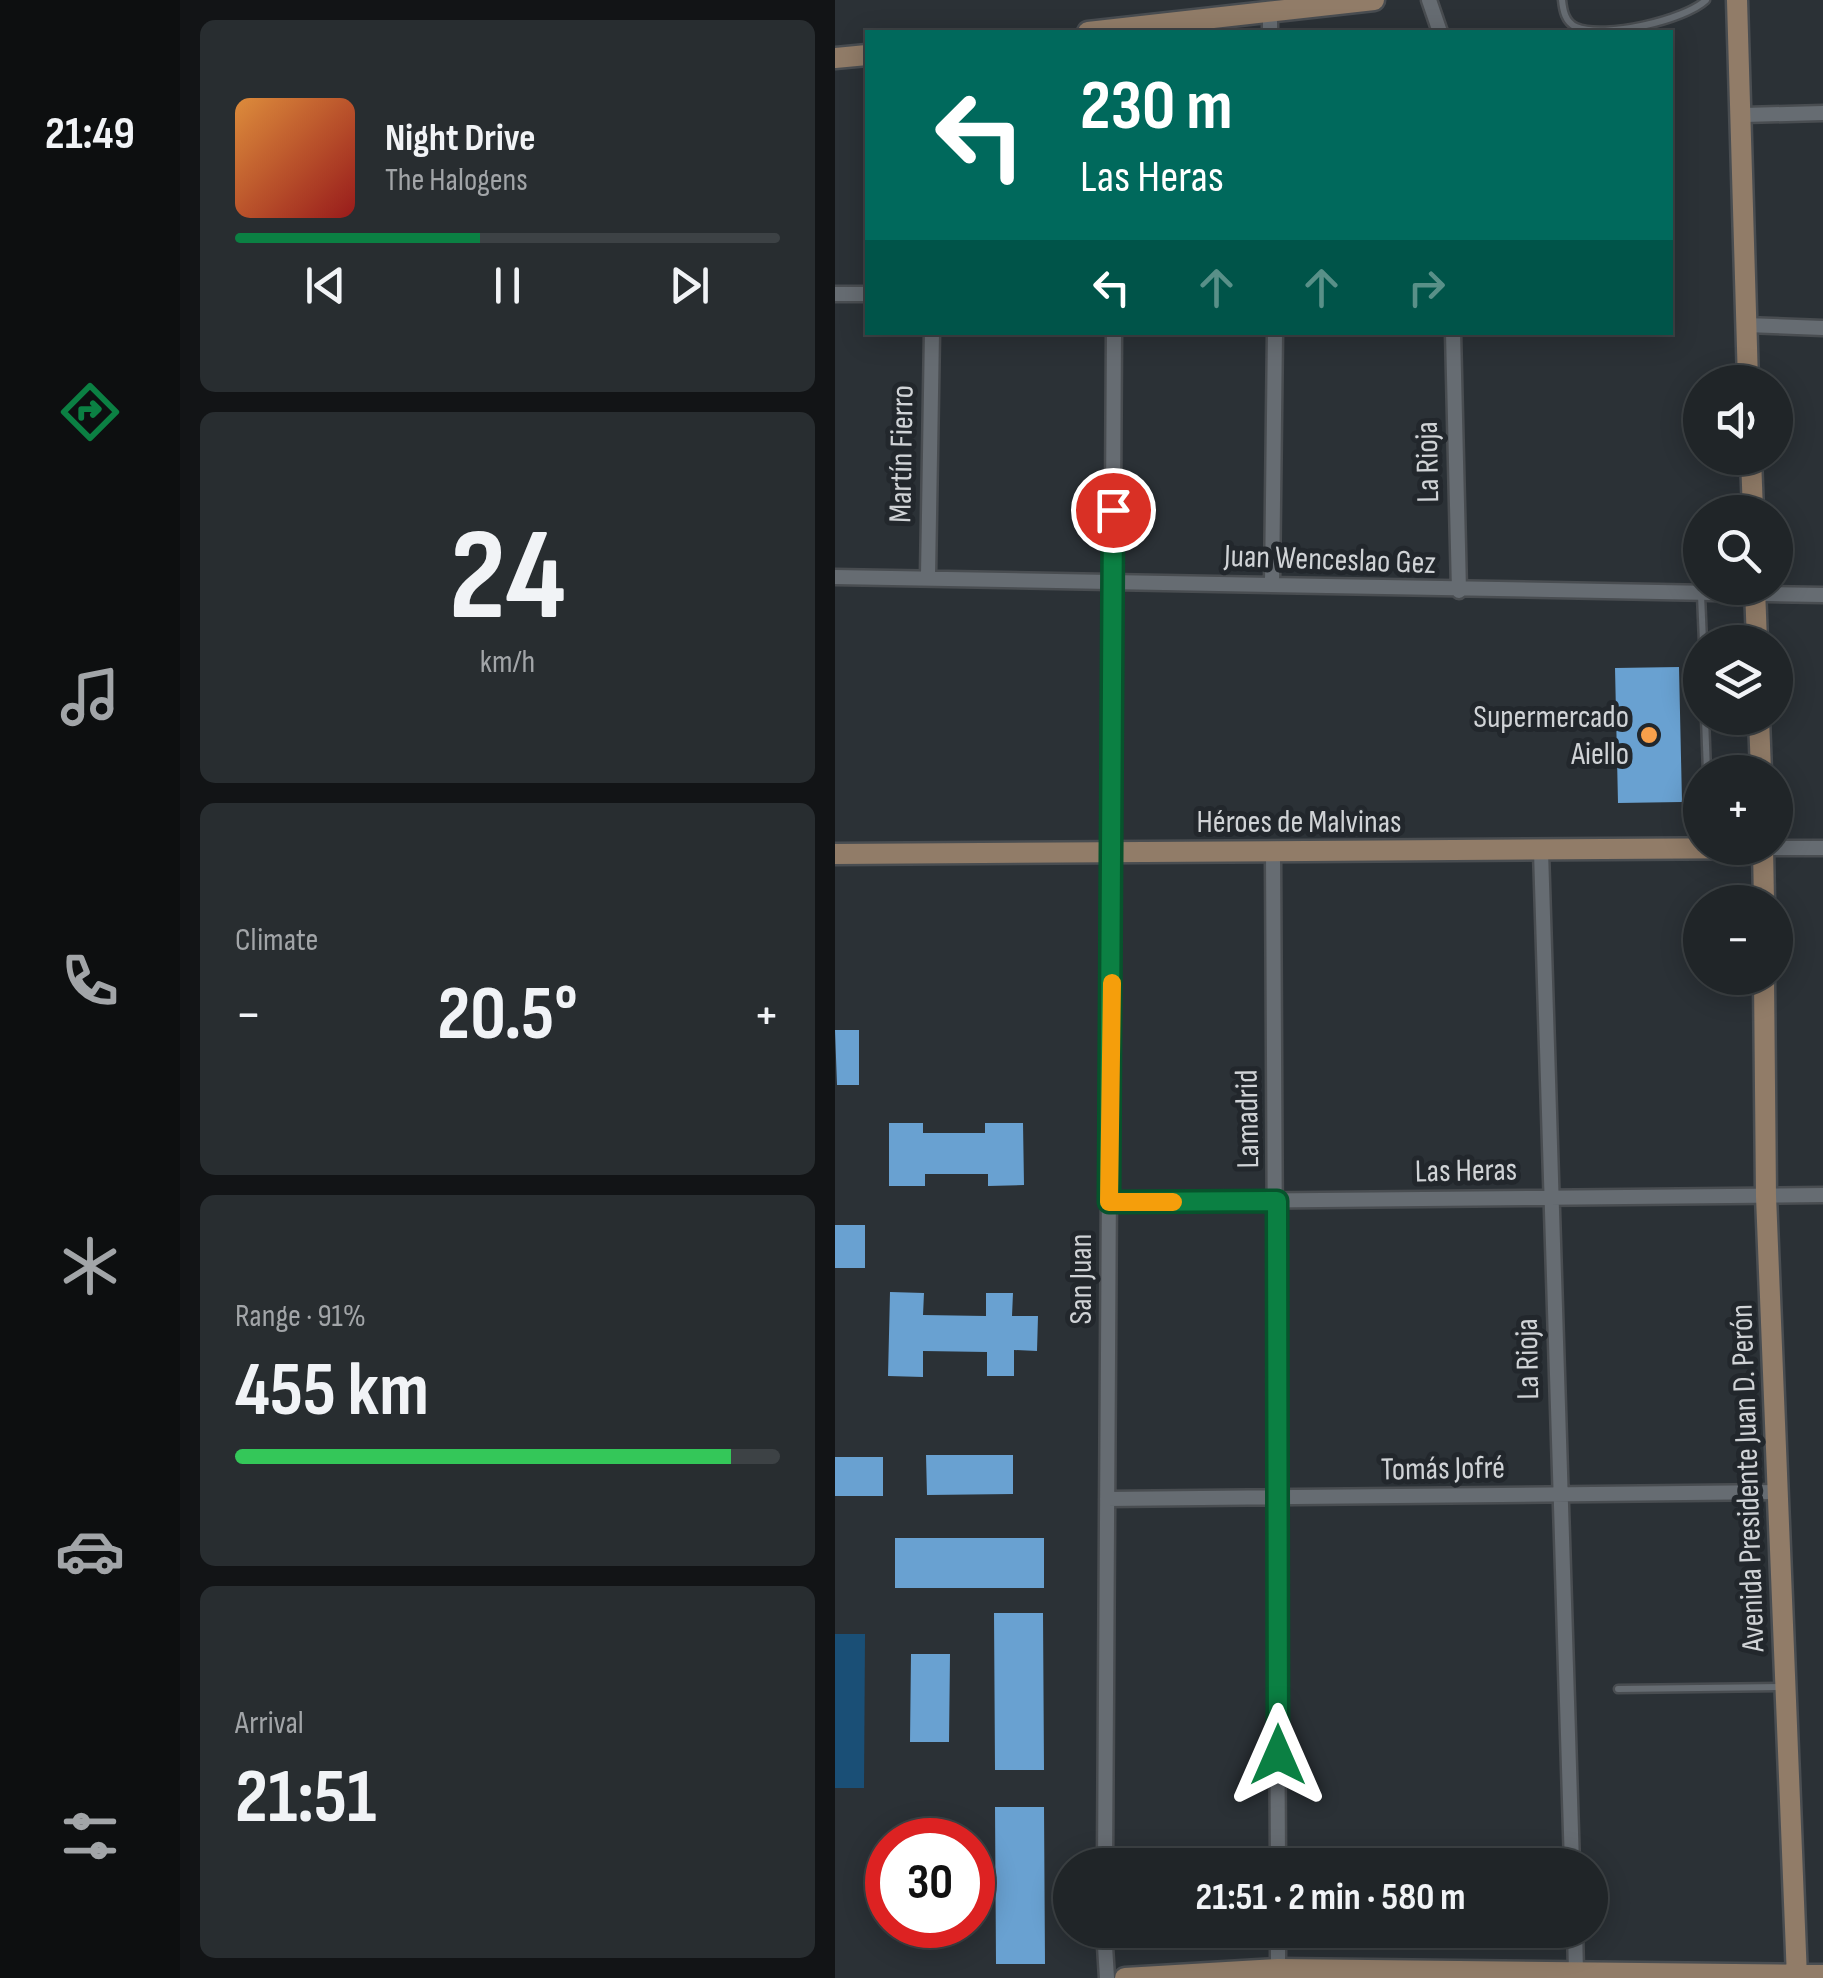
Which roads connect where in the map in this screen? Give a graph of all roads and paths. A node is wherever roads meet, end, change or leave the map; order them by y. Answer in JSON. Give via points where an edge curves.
{"nodes":[{"id":1,"x":1374,"y":0,"type":"edge"},
{"id":2,"x":1429,"y":0,"type":"edge"},
{"id":3,"x":1562,"y":0,"type":"edge"},
{"id":4,"x":1706,"y":0,"type":"edge"},
{"id":5,"x":1737,"y":0,"type":"edge"},
{"id":6,"x":1270,"y":22,"type":"edge"},
{"id":7,"x":1133,"y":30,"type":"edge"},
{"id":8,"x":1439,"y":30,"type":"edge"},
{"id":9,"x":865,"y":55,"type":"edge"},
{"id":10,"x":835,"y":58,"type":"edge"},
{"id":11,"x":1823,"y":113,"type":"edge"},
{"id":12,"x":1743,"y":114,"type":"junction"},
{"id":13,"x":835,"y":294,"type":"edge"},
{"id":14,"x":865,"y":294,"type":"edge"},
{"id":15,"x":1747,"y":325,"type":"junction"},
{"id":16,"x":1823,"y":328,"type":"edge"},
{"id":17,"x":932,"y":335,"type":"edge"},
{"id":18,"x":1114,"y":335,"type":"edge"},
{"id":19,"x":1275,"y":335,"type":"edge"},
{"id":20,"x":1453,"y":335,"type":"edge"},
{"id":21,"x":1748,"y":365,"type":"edge"},
{"id":22,"x":927,"y":576,"type":"junction"},
{"id":23,"x":835,"y":577,"type":"edge"},
{"id":24,"x":1113,"y":581,"type":"junction"},
{"id":25,"x":1272,"y":585,"type":"junction"},
{"id":26,"x":1459,"y":591,"type":"junction"},
{"id":27,"x":1793,"y":594,"type":"edge"},
{"id":28,"x":1683,"y":595,"type":"edge"},
{"id":29,"x":1823,"y":596,"type":"edge"},
{"id":30,"x":1793,"y":848,"type":"edge"},
{"id":31,"x":1823,"y":848,"type":"edge"},
{"id":32,"x":1683,"y":849,"type":"edge"},
{"id":33,"x":1541,"y":851,"type":"junction"},
{"id":34,"x":1113,"y":852,"type":"junction"},
{"id":35,"x":1273,"y":853,"type":"junction"},
{"id":36,"x":835,"y":854,"type":"edge"},
{"id":37,"x":1764,"y":995,"type":"edge"},
{"id":38,"x":1823,"y":1195,"type":"edge"},
{"id":39,"x":1767,"y":1196,"type":"junction"},
{"id":40,"x":1552,"y":1198,"type":"junction"},
{"id":41,"x":1277,"y":1201,"type":"junction"},
{"id":42,"x":1109,"y":1202,"type":"junction"},
{"id":43,"x":1779,"y":1492,"type":"junction"},
{"id":44,"x":1558,"y":1495,"type":"junction"},
{"id":45,"x":1278,"y":1498,"type":"junction"},
{"id":46,"x":1107,"y":1500,"type":"junction"},
{"id":47,"x":1786,"y":1687,"type":"junction"},
{"id":48,"x":1617,"y":1690,"type":"dead end"},
{"id":49,"x":1105,"y":1848,"type":"edge"},
{"id":50,"x":1278,"y":1848,"type":"edge"},
{"id":51,"x":1571,"y":1848,"type":"edge"},
{"id":52,"x":1105,"y":1948,"type":"edge"},
{"id":53,"x":1278,"y":1948,"type":"edge"},
{"id":54,"x":1576,"y":1948,"type":"edge"},
{"id":55,"x":1278,"y":1969,"type":"junction"},
{"id":56,"x":1577,"y":1972,"type":"junction"},
{"id":57,"x":1213,"y":1974,"type":"edge"},
{"id":58,"x":1823,"y":1976,"type":"edge"},
{"id":59,"x":1797,"y":1977,"type":"edge"},
{"id":60,"x":1107,"y":1978,"type":"edge"},
{"id":61,"x":1125,"y":1978,"type":"edge"}],
"edges":[{"from":1,"to":6,"type":"main road"},
{"from":2,"to":8,"type":"street"},
{"from":3,"to":4,"type":"lane","via":[[1576,27],[1612,30],[1694,12]]},
{"from":5,"to":12,"type":"main road"},
{"from":6,"to":7,"type":"main road"},
{"from":9,"to":10,"type":"main road"},
{"from":11,"to":12,"type":"street"},
{"from":12,"to":15,"type":"main road"},
{"from":13,"to":14,"type":"street"},
{"from":15,"to":16,"type":"street"},
{"from":15,"to":21,"type":"main road"},
{"from":17,"to":22,"type":"street","name":"Martín Fierro"},
{"from":18,"to":24,"type":"street","name":"San Juan"},
{"from":19,"to":25,"type":"street"},
{"from":20,"to":26,"type":"street","name":"La Rioja"},
{"from":22,"to":23,"type":"street","name":"Juan Wenceslao Gez"},
{"from":22,"to":24,"type":"street","name":"Juan Wenceslao Gez"},
{"from":24,"to":25,"type":"street","name":"Juan Wenceslao Gez"},
{"from":24,"to":34,"type":"street","name":"San Juan"},
{"from":25,"to":26,"type":"street","name":"Juan Wenceslao Gez"},
{"from":26,"to":28,"type":"street","name":"Juan Wenceslao Gez"},
{"from":27,"to":29,"type":"street","name":"Juan Wenceslao Gez"},
{"from":30,"to":31,"type":"street"},
{"from":32,"to":33,"type":"main road","name":"Héroes de Malvinas"},
{"from":33,"to":35,"type":"main road","name":"Héroes de Malvinas"},
{"from":33,"to":40,"type":"street","name":"La Rioja"},
{"from":34,"to":35,"type":"main road","name":"Héroes de Malvinas"},
{"from":34,"to":36,"type":"main road","name":"Héroes de Malvinas"},
{"from":34,"to":42,"type":"street","name":"San Juan"},
{"from":35,"to":41,"type":"street","name":"Lamadrid"},
{"from":37,"to":39,"type":"main road","name":"Avenida Presidente Juan D. Perón"},
{"from":38,"to":39,"type":"street","name":"Las Heras"},
{"from":39,"to":40,"type":"street","name":"Las Heras"},
{"from":39,"to":43,"type":"main road","name":"Avenida Presidente Juan D. Perón"},
{"from":40,"to":41,"type":"street","name":"Las Heras"},
{"from":40,"to":44,"type":"street","name":"La Rioja"},
{"from":41,"to":42,"type":"street","name":"Las Heras"},
{"from":41,"to":45,"type":"street","name":"Lamadrid"},
{"from":42,"to":46,"type":"street","name":"San Juan"},
{"from":43,"to":44,"type":"street","name":"Tomás Jofré"},
{"from":43,"to":47,"type":"main road","name":"Avenida Presidente Juan D. Perón"},
{"from":44,"to":45,"type":"street","name":"Tomás Jofré"},
{"from":44,"to":51,"type":"street","name":"La Rioja"},
{"from":45,"to":46,"type":"street","name":"Tomás Jofré"},
{"from":45,"to":50,"type":"street","name":"Lamadrid"},
{"from":46,"to":49,"type":"street","name":"San Juan"},
{"from":47,"to":48,"type":"lane"},
{"from":47,"to":59,"type":"main road","name":"Avenida Presidente Juan D. Perón"},
{"from":52,"to":60,"type":"street"},
{"from":53,"to":55,"type":"street"},
{"from":54,"to":56,"type":"street"},
{"from":55,"to":56,"type":"main road"},
{"from":55,"to":57,"type":"main road"},
{"from":56,"to":59,"type":"main road"},
{"from":57,"to":61,"type":"main road"},
{"from":58,"to":59,"type":"main road"}]}
